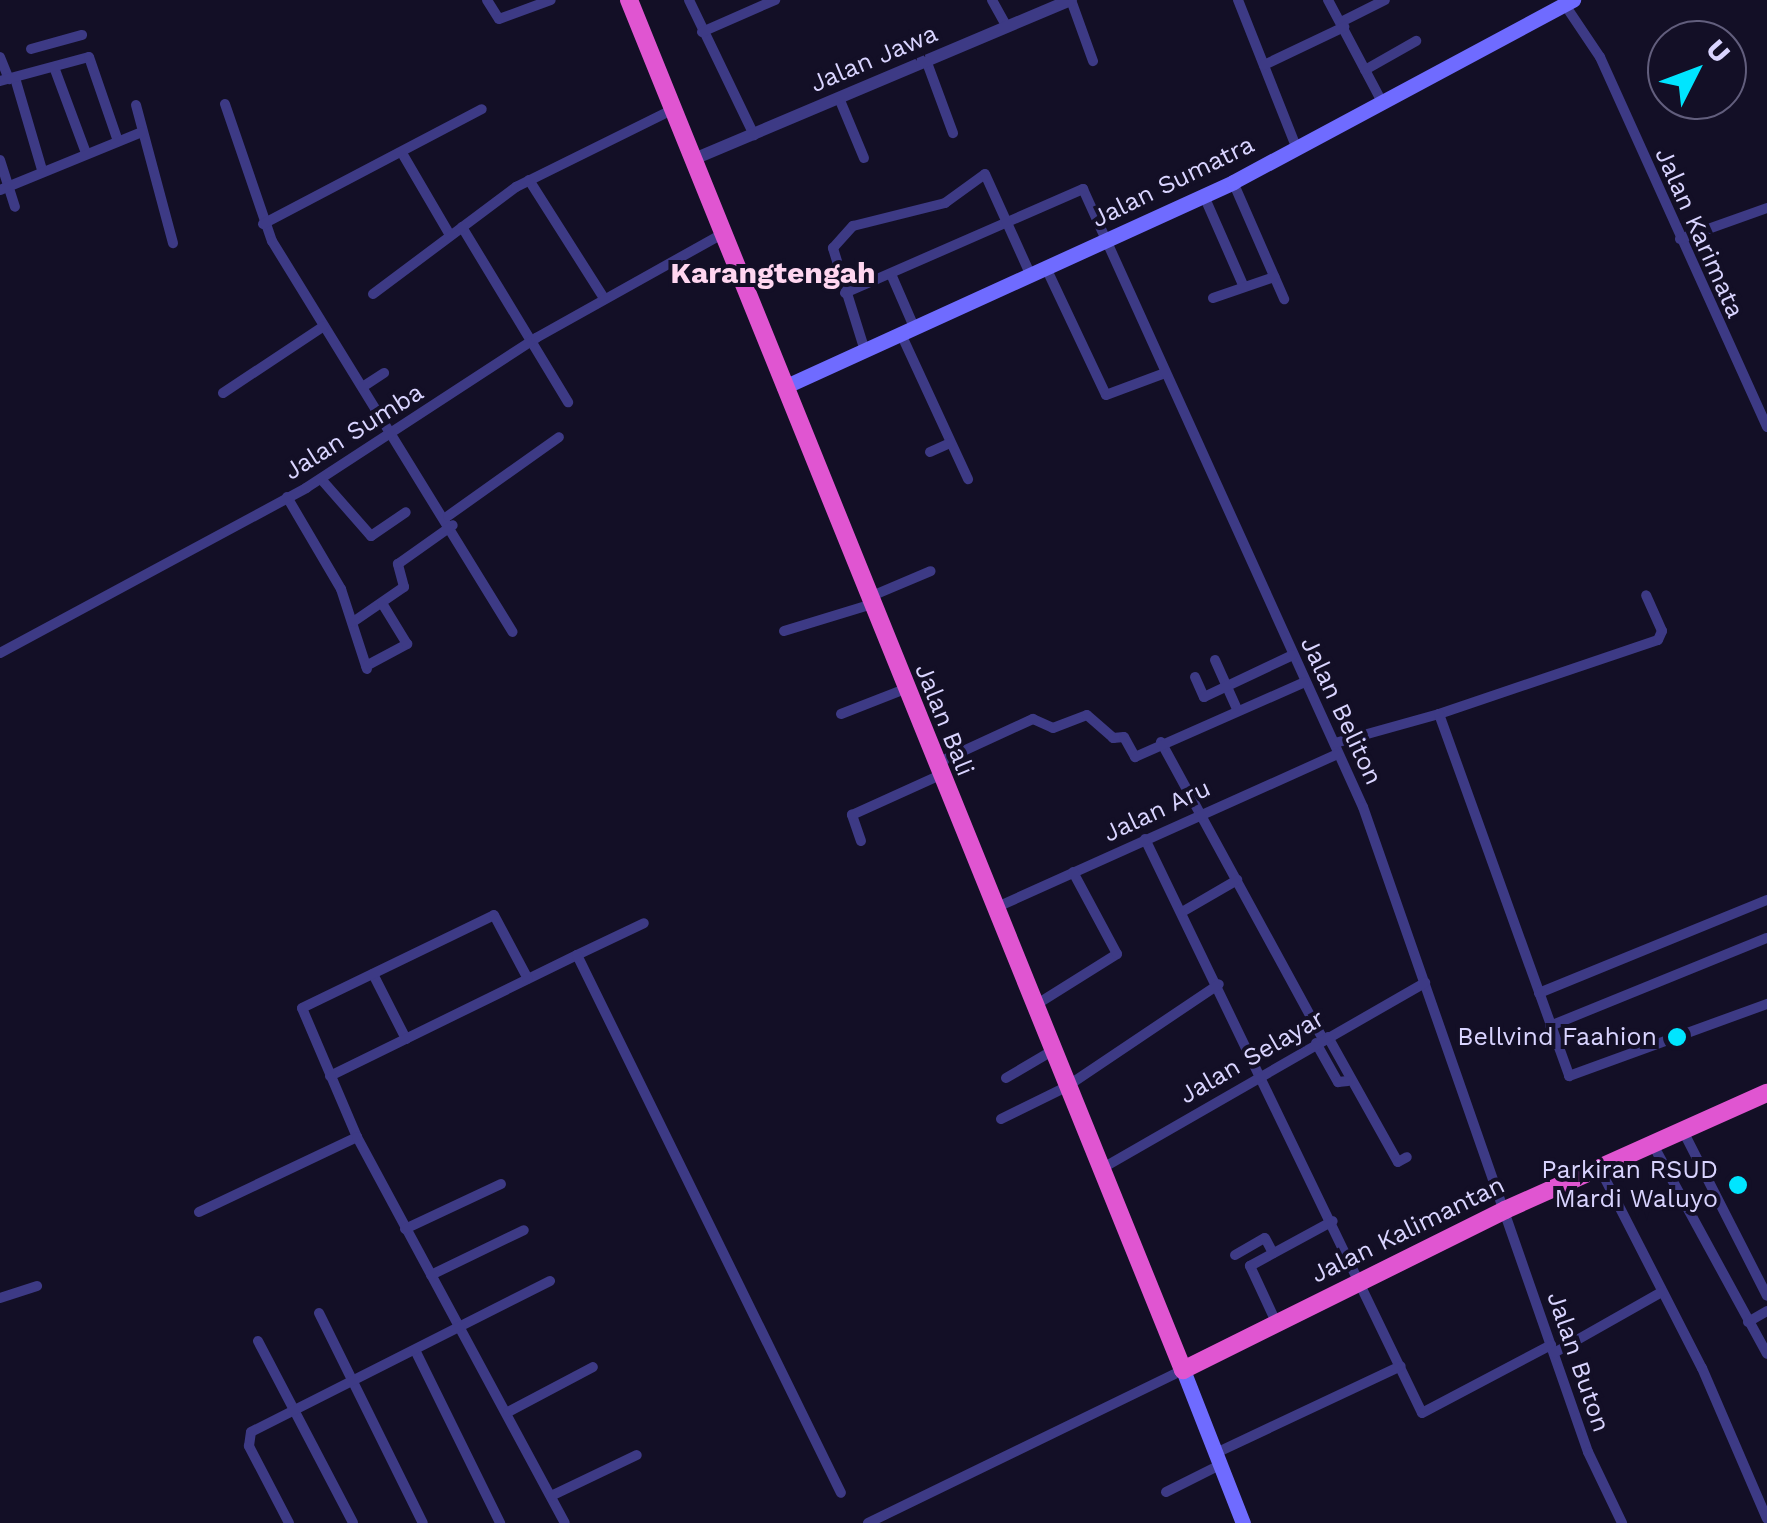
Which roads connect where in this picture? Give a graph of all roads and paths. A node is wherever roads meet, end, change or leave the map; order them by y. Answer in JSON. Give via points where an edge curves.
{"nodes":[{"id":1,"x":486,"y":0,"type":"edge"},
{"id":2,"x":628,"y":0,"type":"edge"},
{"id":3,"x":690,"y":0,"type":"edge"},
{"id":4,"x":775,"y":0,"type":"edge"},
{"id":5,"x":992,"y":0,"type":"edge"},
{"id":6,"x":1071,"y":0,"type":"edge"},
{"id":7,"x":1238,"y":0,"type":"edge"},
{"id":8,"x":1328,"y":0,"type":"edge"},
{"id":9,"x":1384,"y":0,"type":"edge"},
{"id":10,"x":548,"y":1,"type":"edge"},
{"id":11,"x":1566,"y":2,"type":"edge"},
{"id":12,"x":1343,"y":24,"type":"junction"},
{"id":13,"x":1007,"y":28,"type":"junction"},
{"id":14,"x":702,"y":32,"type":"junction"},
{"id":15,"x":82,"y":35,"type":"dead end"},
{"id":16,"x":58,"y":41,"type":"junction"},
{"id":17,"x":1416,"y":42,"type":"dead end"},
{"id":18,"x":31,"y":49,"type":"dead end"},
{"id":19,"x":0,"y":58,"type":"edge"},
{"id":20,"x":926,"y":60,"type":"junction"},
{"id":21,"x":1093,"y":61,"type":"dead end"},
{"id":22,"x":1264,"y":64,"type":"junction"},
{"id":23,"x":58,"y":66,"type":"junction"},
{"id":24,"x":1365,"y":70,"type":"junction"},
{"id":25,"x":8,"y":80,"type":"edge"},
{"id":26,"x":839,"y":98,"type":"junction"},
{"id":27,"x":225,"y":104,"type":"dead end"},
{"id":28,"x":136,"y":105,"type":"dead end"},
{"id":29,"x":1383,"y":105,"type":"junction"},
{"id":30,"x":482,"y":109,"type":"dead end"},
{"id":31,"x":670,"y":111,"type":"junction"},
{"id":32,"x":142,"y":132,"type":"junction"},
{"id":33,"x":953,"y":133,"type":"dead end"},
{"id":34,"x":754,"y":135,"type":"junction"},
{"id":35,"x":118,"y":141,"type":"junction"},
{"id":36,"x":1297,"y":149,"type":"junction"},
{"id":37,"x":86,"y":152,"type":"junction"},
{"id":38,"x":402,"y":153,"type":"junction"},
{"id":39,"x":864,"y":158,"type":"dead end"},
{"id":40,"x":694,"y":159,"type":"junction"},
{"id":41,"x":0,"y":160,"type":"edge"},
{"id":42,"x":42,"y":170,"type":"junction"},
{"id":43,"x":530,"y":180,"type":"junction"},
{"id":44,"x":1234,"y":182,"type":"junction"},
{"id":45,"x":4,"y":188,"type":"edge"},
{"id":46,"x":1204,"y":196,"type":"junction"},
{"id":47,"x":15,"y":207,"type":"dead end"},
{"id":48,"x":1767,"y":208,"type":"edge"},
{"id":49,"x":1008,"y":219,"type":"junction"},
{"id":50,"x":264,"y":224,"type":"junction"},
{"id":51,"x":462,"y":226,"type":"junction"},
{"id":52,"x":717,"y":226,"type":"junction"},
{"id":53,"x":450,"y":234,"type":"junction"},
{"id":54,"x":1680,"y":240,"type":"junction"},
{"id":55,"x":1106,"y":242,"type":"junction"},
{"id":56,"x":172,"y":243,"type":"dead end"},
{"id":57,"x":1039,"y":273,"type":"junction"},
{"id":58,"x":891,"y":274,"type":"junction"},
{"id":59,"x":1274,"y":277,"type":"junction"},
{"id":60,"x":1244,"y":287,"type":"junction"},
{"id":61,"x":845,"y":293,"type":"junction"},
{"id":62,"x":372,"y":294,"type":"dead end"},
{"id":63,"x":604,"y":298,"type":"junction"},
{"id":64,"x":1212,"y":298,"type":"dead end"},
{"id":65,"x":1284,"y":299,"type":"dead end"},
{"id":66,"x":324,"y":326,"type":"junction"},
{"id":67,"x":530,"y":330,"type":"junction"},
{"id":68,"x":908,"y":330,"type":"junction"},
{"id":69,"x":866,"y":351,"type":"junction"},
{"id":70,"x":384,"y":373,"type":"dead end"},
{"id":71,"x":1165,"y":373,"type":"junction"},
{"id":72,"x":364,"y":386,"type":"junction"},
{"id":73,"x":784,"y":387,"type":"junction"},
{"id":74,"x":223,"y":393,"type":"dead end"},
{"id":75,"x":568,"y":402,"type":"dead end"},
{"id":76,"x":1767,"y":427,"type":"edge"},
{"id":77,"x":394,"y":432,"type":"junction"},
{"id":78,"x":559,"y":437,"type":"dead end"},
{"id":79,"x":950,"y":443,"type":"junction"},
{"id":80,"x":930,"y":452,"type":"dead end"},
{"id":81,"x":321,"y":479,"type":"junction"},
{"id":82,"x":968,"y":479,"type":"dead end"},
{"id":83,"x":287,"y":498,"type":"junction"},
{"id":84,"x":406,"y":512,"type":"dead end"},
{"id":85,"x":450,"y":520,"type":"junction"},
{"id":86,"x":930,"y":571,"type":"dead end"},
{"id":87,"x":1646,"y":595,"type":"dead end"},
{"id":88,"x":867,"y":601,"type":"junction"},
{"id":89,"x":382,"y":602,"type":"junction"},
{"id":90,"x":353,"y":622,"type":"junction"},
{"id":91,"x":513,"y":632,"type":"dead end"},
{"id":92,"x":784,"y":632,"type":"dead end"},
{"id":93,"x":0,"y":653,"type":"edge"},
{"id":94,"x":1292,"y":655,"type":"junction"},
{"id":95,"x":1215,"y":660,"type":"dead end"},
{"id":96,"x":1196,"y":676,"type":"dead end"},
{"id":97,"x":1305,"y":682,"type":"junction"},
{"id":98,"x":1227,"y":686,"type":"junction"},
{"id":99,"x":905,"y":689,"type":"junction"},
{"id":100,"x":1204,"y":697,"type":"junction"},
{"id":101,"x":1236,"y":707,"type":"dead end"},
{"id":102,"x":1210,"y":710,"type":"dead end"},
{"id":103,"x":841,"y":714,"type":"dead end"},
{"id":104,"x":1439,"y":714,"type":"junction"},
{"id":105,"x":1161,"y":742,"type":"junction"},
{"id":106,"x":1336,"y":749,"type":"junction"},
{"id":107,"x":937,"y":770,"type":"junction"},
{"id":108,"x":1199,"y":813,"type":"junction"},
{"id":109,"x":1145,"y":839,"type":"junction"},
{"id":110,"x":860,"y":841,"type":"dead end"},
{"id":111,"x":1073,"y":872,"type":"junction"},
{"id":112,"x":1237,"y":880,"type":"junction"},
{"id":113,"x":1767,"y":900,"type":"edge"},
{"id":114,"x":994,"y":908,"type":"junction"},
{"id":115,"x":1182,"y":912,"type":"junction"},
{"id":116,"x":644,"y":923,"type":"dead end"},
{"id":117,"x":1767,"y":938,"type":"edge"},
{"id":118,"x":577,"y":955,"type":"junction"},
{"id":119,"x":373,"y":974,"type":"junction"},
{"id":120,"x":528,"y":979,"type":"junction"},
{"id":121,"x":1425,"y":983,"type":"junction"},
{"id":122,"x":1219,"y":984,"type":"junction"},
{"id":123,"x":1539,"y":993,"type":"junction"},
{"id":124,"x":1767,"y":1004,"type":"edge"},
{"id":125,"x":1034,"y":1006,"type":"junction"},
{"id":126,"x":1550,"y":1026,"type":"junction"},
{"id":127,"x":406,"y":1040,"type":"junction"},
{"id":128,"x":1322,"y":1040,"type":"junction"},
{"id":129,"x":1052,"y":1051,"type":"junction"},
{"id":130,"x":1262,"y":1073,"type":"junction"},
{"id":131,"x":330,"y":1076,"type":"junction"},
{"id":132,"x":1006,"y":1078,"type":"dead end"},
{"id":133,"x":1348,"y":1081,"type":"dead end"},
{"id":134,"x":1066,"y":1086,"type":"junction"},
{"id":135,"x":1767,"y":1092,"type":"edge"},
{"id":136,"x":1001,"y":1119,"type":"dead end"},
{"id":137,"x":1682,"y":1129,"type":"junction"},
{"id":138,"x":357,"y":1137,"type":"junction"},
{"id":139,"x":1652,"y":1142,"type":"junction"},
{"id":140,"x":1407,"y":1157,"type":"dead end"},
{"id":141,"x":1599,"y":1167,"type":"junction"},
{"id":142,"x":1100,"y":1169,"type":"junction"},
{"id":143,"x":501,"y":1184,"type":"dead end"},
{"id":144,"x":1505,"y":1210,"type":"junction"},
{"id":145,"x":199,"y":1212,"type":"dead end"},
{"id":146,"x":1333,"y":1220,"type":"junction"},
{"id":147,"x":405,"y":1229,"type":"junction"},
{"id":148,"x":524,"y":1230,"type":"dead end"},
{"id":149,"x":1273,"y":1254,"type":"junction"},
{"id":150,"x":1235,"y":1256,"type":"dead end"},
{"id":151,"x":430,"y":1275,"type":"junction"},
{"id":152,"x":550,"y":1281,"type":"dead end"},
{"id":153,"x":1360,"y":1282,"type":"junction"},
{"id":154,"x":37,"y":1286,"type":"dead end"},
{"id":155,"x":1662,"y":1292,"type":"junction"},
{"id":156,"x":1767,"y":1296,"type":"edge"},
{"id":157,"x":0,"y":1298,"type":"edge"},
{"id":158,"x":1767,"y":1311,"type":"edge"},
{"id":159,"x":319,"y":1313,"type":"dead end"},
{"id":160,"x":1276,"y":1322,"type":"junction"},
{"id":161,"x":1748,"y":1322,"type":"junction"},
{"id":162,"x":459,"y":1326,"type":"junction"},
{"id":163,"x":258,"y":1341,"type":"dead end"},
{"id":164,"x":1553,"y":1349,"type":"junction"},
{"id":165,"x":414,"y":1350,"type":"junction"},
{"id":166,"x":1767,"y":1354,"type":"edge"},
{"id":167,"x":1400,"y":1366,"type":"junction"},
{"id":168,"x":593,"y":1367,"type":"dead end"},
{"id":169,"x":1183,"y":1370,"type":"junction"},
{"id":170,"x":350,"y":1381,"type":"junction"},
{"id":171,"x":292,"y":1408,"type":"junction"},
{"id":172,"x":508,"y":1412,"type":"junction"},
{"id":173,"x":637,"y":1455,"type":"dead end"},
{"id":174,"x":1217,"y":1459,"type":"junction"},
{"id":175,"x":1767,"y":1484,"type":"edge"},
{"id":176,"x":1755,"y":1491,"type":"junction"},
{"id":177,"x":1166,"y":1492,"type":"dead end"},
{"id":178,"x":841,"y":1493,"type":"dead end"},
{"id":179,"x":552,"y":1496,"type":"junction"},
{"id":180,"x":1767,"y":1519,"type":"edge"},
{"id":181,"x":288,"y":1523,"type":"edge"},
{"id":182,"x":353,"y":1523,"type":"edge"},
{"id":183,"x":424,"y":1523,"type":"edge"},
{"id":184,"x":500,"y":1523,"type":"edge"},
{"id":185,"x":565,"y":1523,"type":"edge"},
{"id":186,"x":868,"y":1523,"type":"edge"},
{"id":187,"x":1243,"y":1523,"type":"edge"},
{"id":188,"x":1622,"y":1523,"type":"edge"}],
"edges":[{"from":1,"to":10,"type":"street","via":[[499,19]]},
{"from":2,"to":31,"type":"highway","name":"Jalan Bali"},
{"from":3,"to":14,"type":"street"},
{"from":4,"to":14,"type":"street"},
{"from":5,"to":13,"type":"street"},
{"from":6,"to":13,"type":"street","name":"Jalan Jawa"},
{"from":6,"to":21,"type":"street"},
{"from":7,"to":22,"type":"street"},
{"from":8,"to":12,"type":"street"},
{"from":9,"to":12,"type":"street"},
{"from":11,"to":29,"type":"main road","name":"Jalan Sumatra"},
{"from":11,"to":54,"type":"street","name":"Jalan Karimata"},
{"from":12,"to":22,"type":"street"},
{"from":12,"to":24,"type":"street"},
{"from":13,"to":20,"type":"street","name":"Jalan Jawa"},
{"from":14,"to":34,"type":"street"},
{"from":15,"to":16,"type":"street"},
{"from":16,"to":18,"type":"street"},
{"from":16,"to":23,"type":"street"},
{"from":17,"to":24,"type":"street"},
{"from":19,"to":25,"type":"street"},
{"from":20,"to":26,"type":"street","name":"Jalan Jawa"},
{"from":20,"to":33,"type":"street"},
{"from":22,"to":36,"type":"street"},
{"from":23,"to":25,"type":"street"},
{"from":23,"to":35,"type":"street","via":[[91,58]]},
{"from":23,"to":37,"type":"street"},
{"from":24,"to":29,"type":"street"},
{"from":25,"to":42,"type":"street"},
{"from":26,"to":34,"type":"street","name":"Jalan Jawa"},
{"from":26,"to":39,"type":"street"},
{"from":27,"to":50,"type":"street"},
{"from":28,"to":32,"type":"street"},
{"from":29,"to":36,"type":"main road","name":"Jalan Sumatra"},
{"from":30,"to":38,"type":"street"},
{"from":31,"to":40,"type":"highway","name":"Jalan Bali"},
{"from":31,"to":43,"type":"street"},
{"from":32,"to":35,"type":"street"},
{"from":32,"to":56,"type":"street"},
{"from":34,"to":40,"type":"street","name":"Jalan Jawa"},
{"from":35,"to":37,"type":"street"},
{"from":36,"to":44,"type":"main road","name":"Jalan Sumatra"},
{"from":37,"to":42,"type":"street"},
{"from":38,"to":50,"type":"street"},
{"from":38,"to":53,"type":"street"},
{"from":40,"to":52,"type":"highway","name":"Jalan Bali"},
{"from":41,"to":45,"type":"street"},
{"from":42,"to":45,"type":"street"},
{"from":43,"to":51,"type":"street"},
{"from":43,"to":63,"type":"street"},
{"from":44,"to":46,"type":"main road","name":"Jalan Sumatra"},
{"from":44,"to":59,"type":"street"},
{"from":45,"to":47,"type":"street"},
{"from":46,"to":55,"type":"main road","name":"Jalan Sumatra"},
{"from":46,"to":60,"type":"street"},
{"from":48,"to":54,"type":"street"},
{"from":49,"to":55,"type":"street","name":"Jalan Beliton","via":[[1079,187]]},
{"from":49,"to":57,"type":"street"},
{"from":49,"to":58,"type":"street"},
{"from":49,"to":61,"type":"street","via":[[985,174],[945,203],[853,226],[833,241]]},
{"from":50,"to":66,"type":"street"},
{"from":51,"to":53,"type":"street"},
{"from":51,"to":67,"type":"street"},
{"from":52,"to":63,"type":"street","name":"Jalan Sumba"},
{"from":52,"to":73,"type":"highway","name":"Jalan Bali"},
{"from":53,"to":62,"type":"street"},
{"from":54,"to":76,"type":"street","name":"Jalan Karimata"},
{"from":55,"to":57,"type":"main road","name":"Jalan Sumatra"},
{"from":55,"to":71,"type":"street","name":"Jalan Beliton"},
{"from":57,"to":68,"type":"main road","name":"Jalan Sumatra"},
{"from":57,"to":71,"type":"street","via":[[1106,395]]},
{"from":58,"to":61,"type":"street"},
{"from":58,"to":68,"type":"street"},
{"from":59,"to":60,"type":"street"},
{"from":59,"to":65,"type":"street"},
{"from":60,"to":64,"type":"street"},
{"from":61,"to":69,"type":"street"},
{"from":63,"to":67,"type":"street","name":"Jalan Sumba"},
{"from":66,"to":72,"type":"street"},
{"from":66,"to":74,"type":"street"},
{"from":67,"to":75,"type":"street"},
{"from":67,"to":77,"type":"street","name":"Jalan Sumba"},
{"from":68,"to":69,"type":"main road","name":"Jalan Sumatra"},
{"from":68,"to":79,"type":"street"},
{"from":69,"to":73,"type":"main road","name":"Jalan Sumatra"},
{"from":70,"to":72,"type":"street"},
{"from":71,"to":94,"type":"street","name":"Jalan Beliton"},
{"from":72,"to":77,"type":"street"},
{"from":73,"to":88,"type":"highway","name":"Jalan Bali"},
{"from":77,"to":81,"type":"street","name":"Jalan Sumba"},
{"from":77,"to":85,"type":"street"},
{"from":78,"to":85,"type":"street"},
{"from":79,"to":80,"type":"street"},
{"from":79,"to":82,"type":"street"},
{"from":81,"to":83,"type":"street","name":"Jalan Sumba"},
{"from":81,"to":84,"type":"street","via":[[371,536]]},
{"from":83,"to":90,"type":"street"},
{"from":83,"to":93,"type":"street","name":"Jalan Sumba"},
{"from":85,"to":89,"type":"street","via":[[398,564],[406,584]]},
{"from":85,"to":91,"type":"street"},
{"from":86,"to":88,"type":"street"},
{"from":87,"to":104,"type":"street","name":"Jalan Aru","via":[[1662,631],[1658,640]]},
{"from":88,"to":92,"type":"street"},
{"from":88,"to":99,"type":"highway","name":"Jalan Bali"},
{"from":89,"to":90,"type":"street"},
{"from":89,"to":90,"type":"street","via":[[407,644],[367,668]]},
{"from":94,"to":97,"type":"street","name":"Jalan Beliton"},
{"from":94,"to":98,"type":"street"},
{"from":95,"to":98,"type":"street"},
{"from":96,"to":100,"type":"street"},
{"from":97,"to":105,"type":"street"},
{"from":97,"to":106,"type":"street","name":"Jalan Beliton"},
{"from":98,"to":100,"type":"street"},
{"from":98,"to":101,"type":"street"},
{"from":99,"to":103,"type":"street"},
{"from":99,"to":107,"type":"highway","name":"Jalan Bali"},
{"from":100,"to":102,"type":"street"},
{"from":104,"to":106,"type":"street","name":"Jalan Aru"},
{"from":104,"to":123,"type":"street"},
{"from":105,"to":107,"type":"street","via":[[1135,757],[1124,738],[1112,738],[1094,717],[1053,728],[1040,717]]},
{"from":105,"to":108,"type":"street"},
{"from":106,"to":108,"type":"street","name":"Jalan Aru"},
{"from":106,"to":121,"type":"street","name":"Jalan Beliton"},
{"from":107,"to":110,"type":"street","via":[[852,814]]},
{"from":107,"to":114,"type":"highway","name":"Jalan Bali"},
{"from":108,"to":109,"type":"street","name":"Jalan Aru"},
{"from":108,"to":112,"type":"street"},
{"from":109,"to":111,"type":"street","name":"Jalan Aru"},
{"from":109,"to":115,"type":"street"},
{"from":111,"to":114,"type":"street","name":"Jalan Aru"},
{"from":111,"to":125,"type":"street","via":[[1117,954]]},
{"from":112,"to":115,"type":"street"},
{"from":112,"to":128,"type":"street"},
{"from":113,"to":123,"type":"street"},
{"from":114,"to":125,"type":"highway","name":"Jalan Bali"},
{"from":115,"to":122,"type":"street"},
{"from":116,"to":118,"type":"street"},
{"from":117,"to":126,"type":"street"},
{"from":118,"to":120,"type":"street"},
{"from":118,"to":178,"type":"street"},
{"from":119,"to":120,"type":"street","via":[[494,915]]},
{"from":119,"to":127,"type":"street"},
{"from":119,"to":131,"type":"street","via":[[302,1008]]},
{"from":120,"to":127,"type":"street"},
{"from":121,"to":128,"type":"street","name":"Jalan Selayar"},
{"from":121,"to":144,"type":"street","name":"Jalan Beliton"},
{"from":122,"to":130,"type":"street"},
{"from":122,"to":134,"type":"street"},
{"from":123,"to":126,"type":"street"},
{"from":124,"to":126,"type":"street","via":[[1572,1076]]},
{"from":125,"to":129,"type":"highway","name":"Jalan Bali"},
{"from":127,"to":131,"type":"street"},
{"from":128,"to":130,"type":"street","name":"Jalan Selayar"},
{"from":128,"to":133,"type":"street","via":[[1338,1082]]},
{"from":128,"to":140,"type":"street","via":[[1398,1162]]},
{"from":129,"to":132,"type":"street"},
{"from":129,"to":134,"type":"highway","name":"Jalan Bali"},
{"from":130,"to":142,"type":"street","name":"Jalan Selayar"},
{"from":130,"to":146,"type":"street"},
{"from":131,"to":138,"type":"street"},
{"from":134,"to":136,"type":"street","via":[[1026,1113]]},
{"from":134,"to":142,"type":"highway","name":"Jalan Bali"},
{"from":135,"to":137,"type":"highway","name":"Jalan Kalimantan"},
{"from":137,"to":139,"type":"highway","name":"Jalan Kalimantan"},
{"from":137,"to":156,"type":"street"},
{"from":138,"to":145,"type":"street"},
{"from":138,"to":147,"type":"street"},
{"from":139,"to":141,"type":"highway","name":"Jalan Kalimantan"},
{"from":139,"to":161,"type":"street"},
{"from":141,"to":144,"type":"highway","name":"Jalan Kalimantan"},
{"from":141,"to":155,"type":"street"},
{"from":142,"to":169,"type":"highway","name":"Jalan Bali"},
{"from":143,"to":147,"type":"street"},
{"from":144,"to":153,"type":"highway","name":"Jalan Kalimantan"},
{"from":144,"to":164,"type":"street","name":"Jalan Buton"},
{"from":146,"to":149,"type":"street"},
{"from":146,"to":153,"type":"street"},
{"from":147,"to":151,"type":"street"},
{"from":148,"to":151,"type":"street"},
{"from":149,"to":150,"type":"street","via":[[1265,1238]]},
{"from":149,"to":160,"type":"street","via":[[1250,1266]]},
{"from":151,"to":162,"type":"street"},
{"from":152,"to":162,"type":"street"},
{"from":153,"to":160,"type":"highway","name":"Jalan Kalimantan"},
{"from":153,"to":167,"type":"street"},
{"from":154,"to":157,"type":"street"},
{"from":155,"to":164,"type":"street"},
{"from":155,"to":176,"type":"street"},
{"from":158,"to":161,"type":"street"},
{"from":159,"to":170,"type":"street"},
{"from":160,"to":169,"type":"highway","name":"Jalan Kalimantan"},
{"from":161,"to":166,"type":"street"},
{"from":162,"to":165,"type":"street"},
{"from":162,"to":172,"type":"street"},
{"from":163,"to":171,"type":"street"},
{"from":164,"to":167,"type":"street","via":[[1423,1414]]},
{"from":164,"to":188,"type":"street","name":"Jalan Buton"},
{"from":165,"to":170,"type":"street"},
{"from":165,"to":184,"type":"street"},
{"from":167,"to":174,"type":"street"},
{"from":168,"to":172,"type":"street"},
{"from":169,"to":174,"type":"main road","name":"Jalan Bali"},
{"from":169,"to":186,"type":"street"},
{"from":170,"to":171,"type":"street"},
{"from":170,"to":183,"type":"street"},
{"from":171,"to":181,"type":"street","via":[[247,1440]]},
{"from":171,"to":182,"type":"street"},
{"from":172,"to":179,"type":"street"},
{"from":173,"to":179,"type":"street"},
{"from":174,"to":177,"type":"street"},
{"from":174,"to":187,"type":"main road","name":"Jalan Bali"},
{"from":175,"to":176,"type":"street"},
{"from":176,"to":180,"type":"street"},
{"from":179,"to":185,"type":"street"}]}
